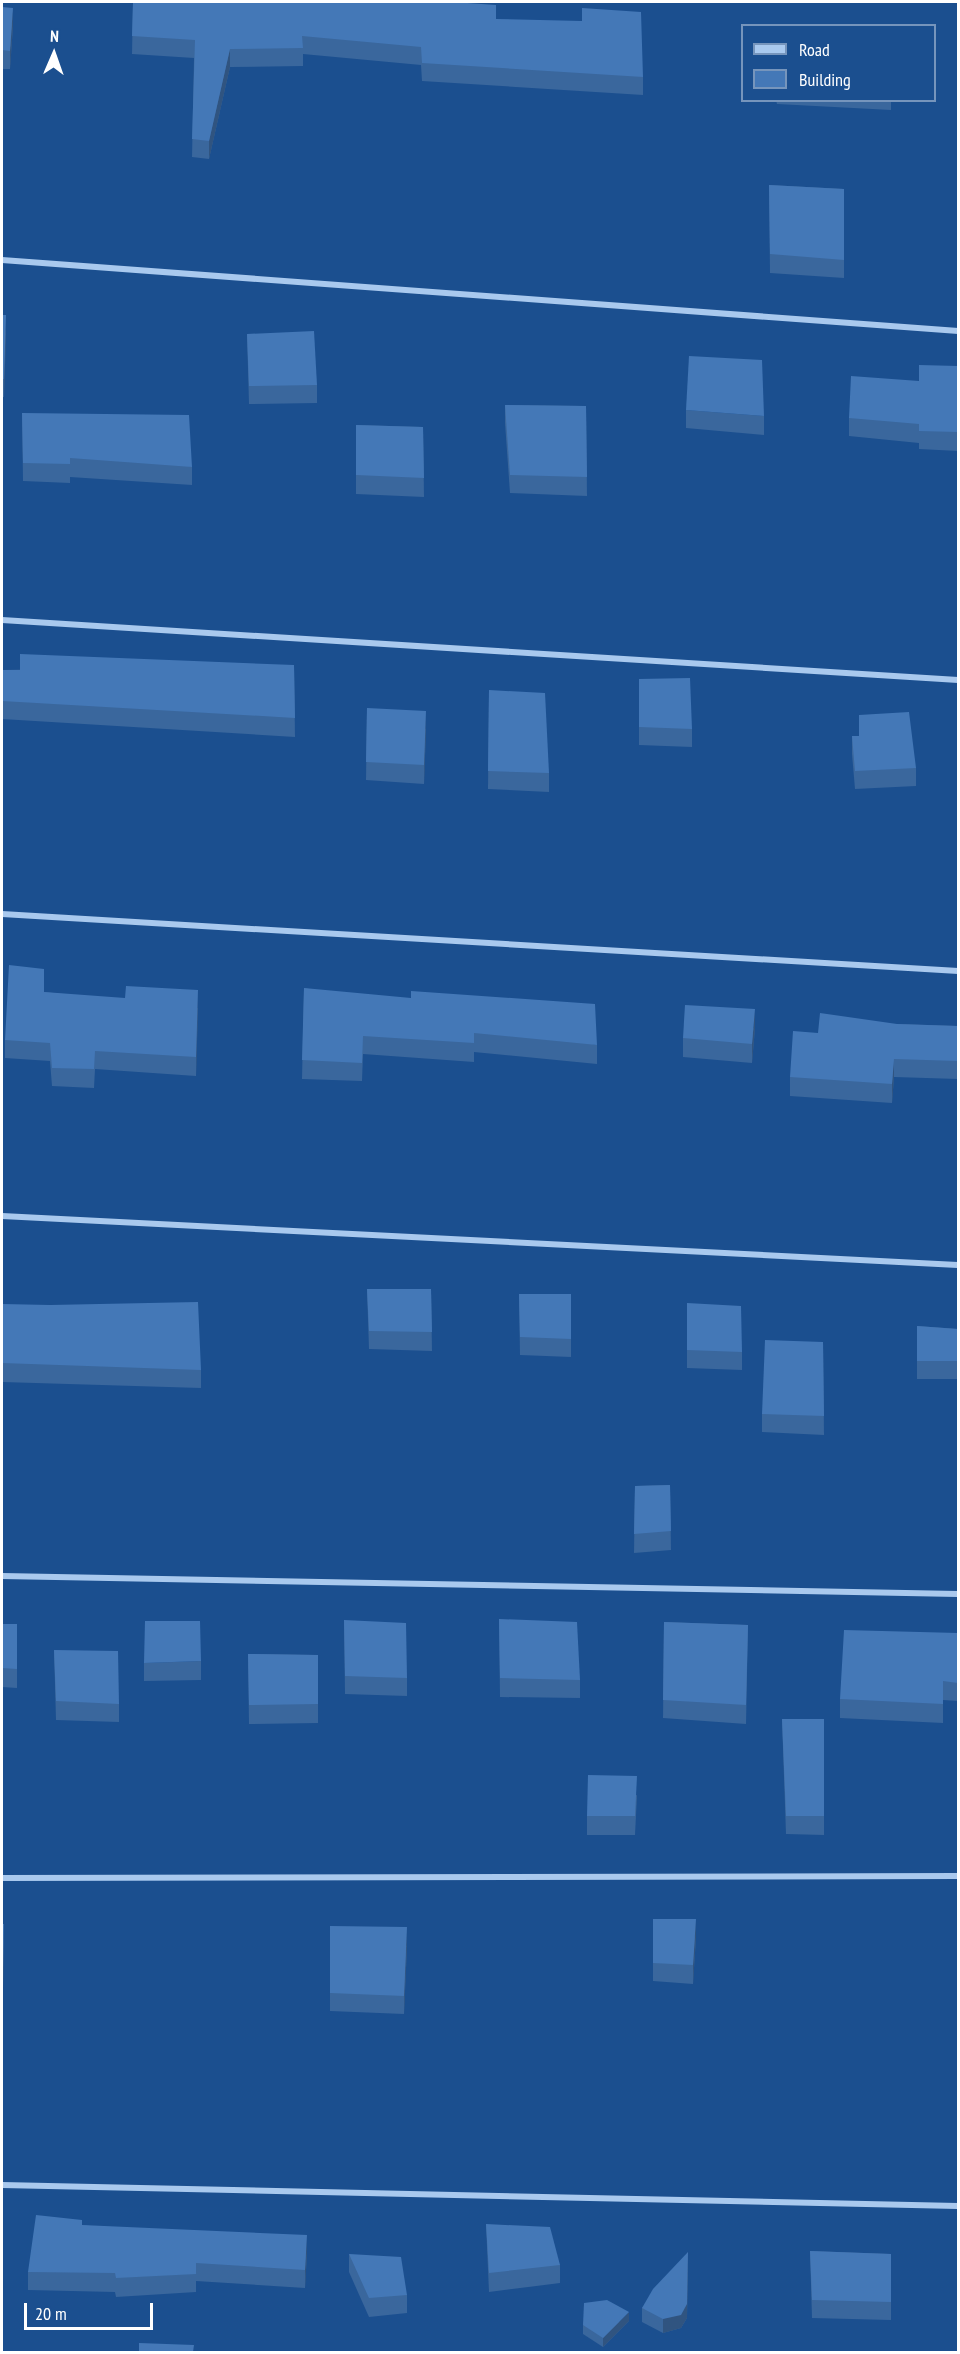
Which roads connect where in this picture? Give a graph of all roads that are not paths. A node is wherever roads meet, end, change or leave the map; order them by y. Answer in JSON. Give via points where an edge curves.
{"nodes":[{"id":1,"x":2,"y":260,"type":"edge"},
{"id":2,"x":958,"y":331,"type":"edge"},
{"id":3,"x":2,"y":620,"type":"edge"},
{"id":4,"x":958,"y":680,"type":"edge"},
{"id":5,"x":2,"y":914,"type":"edge"},
{"id":6,"x":958,"y":971,"type":"edge"},
{"id":7,"x":2,"y":1216,"type":"edge"},
{"id":8,"x":958,"y":1265,"type":"edge"},
{"id":9,"x":2,"y":1576,"type":"edge"},
{"id":10,"x":958,"y":1594,"type":"edge"},
{"id":11,"x":958,"y":1876,"type":"edge"},
{"id":12,"x":2,"y":1878,"type":"edge"},
{"id":13,"x":2,"y":2186,"type":"edge"},
{"id":14,"x":958,"y":2206,"type":"edge"}],
"edges":[{"from":1,"to":2,"type":"street"},
{"from":3,"to":4,"type":"street"},
{"from":5,"to":6,"type":"street"},
{"from":7,"to":8,"type":"street"},
{"from":9,"to":10,"type":"street"},
{"from":11,"to":12,"type":"street"},
{"from":13,"to":14,"type":"street"}]}
